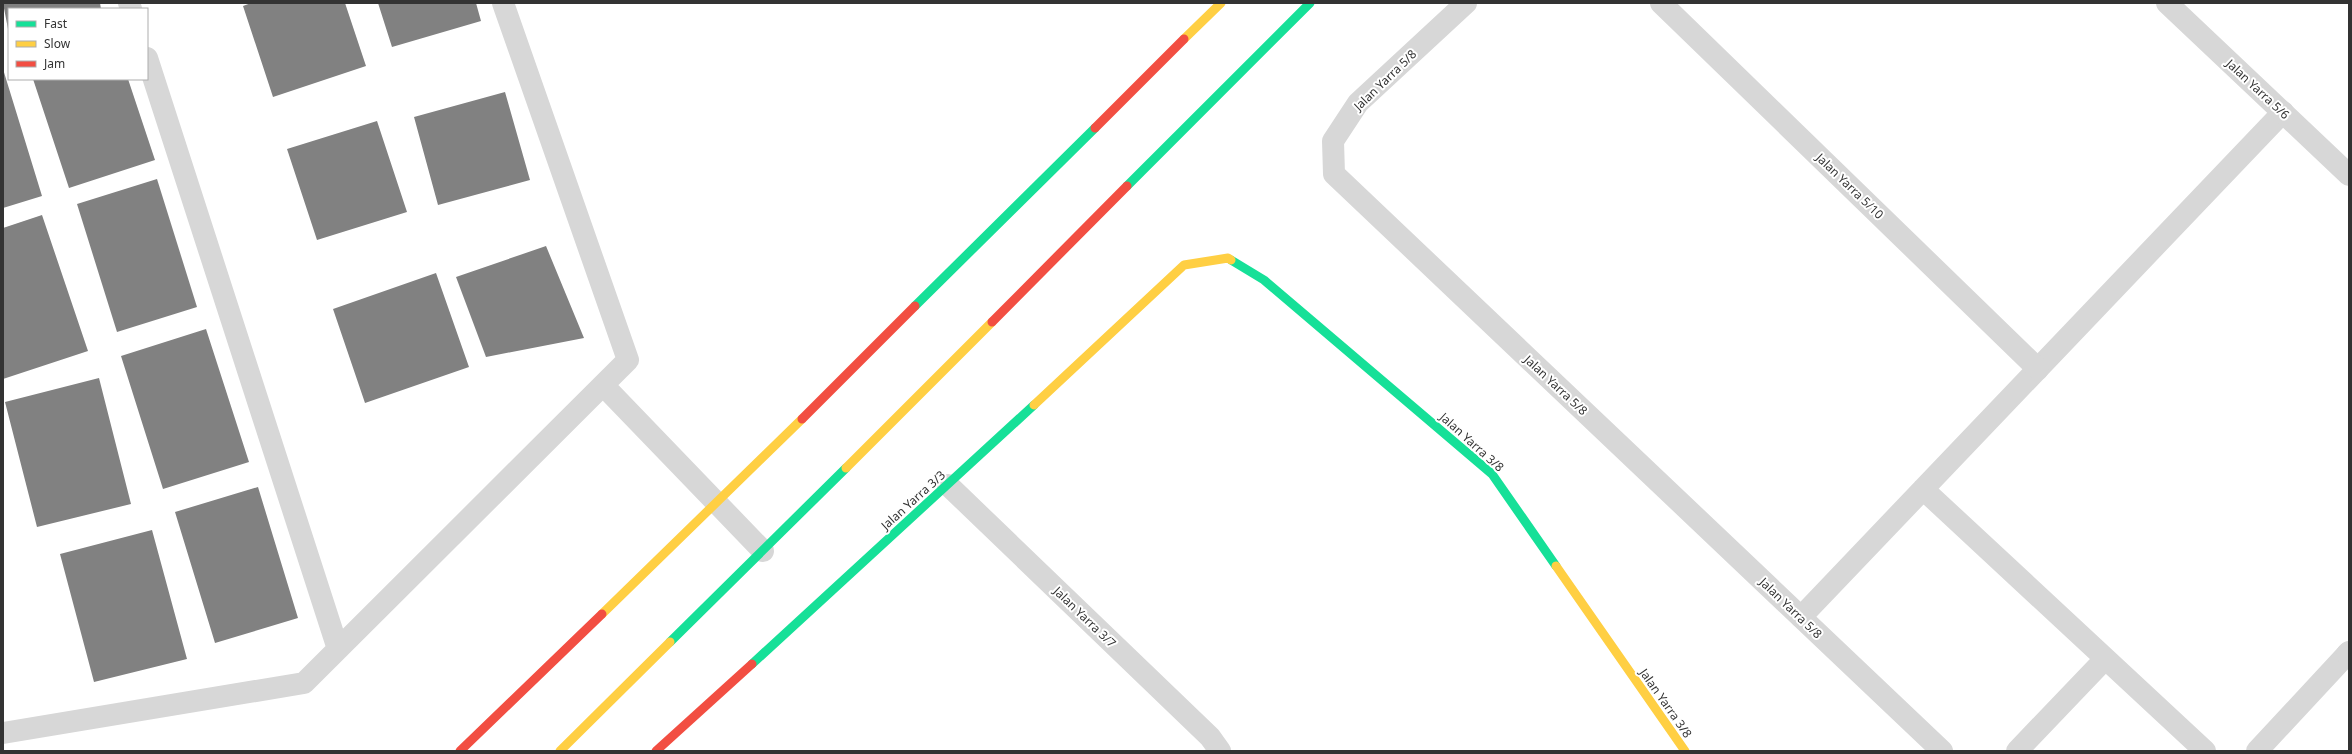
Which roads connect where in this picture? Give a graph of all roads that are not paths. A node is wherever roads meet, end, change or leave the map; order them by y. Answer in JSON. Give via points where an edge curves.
{"nodes":[{"id":1,"x":504,"y":3,"type":"edge"},
{"id":2,"x":1220,"y":3,"type":"edge"},
{"id":3,"x":1310,"y":3,"type":"edge"},
{"id":4,"x":1466,"y":3,"type":"edge"},
{"id":5,"x":1661,"y":3,"type":"edge"},
{"id":6,"x":2166,"y":3,"type":"edge"},
{"id":7,"x":148,"y":61,"type":"edge"},
{"id":8,"x":2282,"y":112,"type":"junction"},
{"id":9,"x":2349,"y":175,"type":"edge"},
{"id":10,"x":1184,"y":265,"type":"joint"},
{"id":11,"x":2038,"y":369,"type":"junction"},
{"id":12,"x":603,"y":385,"type":"junction"},
{"id":13,"x":948,"y":484,"type":"junction"},
{"id":14,"x":1923,"y":489,"type":"junction"},
{"id":15,"x":717,"y":503,"type":"junction"},
{"id":16,"x":763,"y":551,"type":"junction"},
{"id":17,"x":1801,"y":617,"type":"junction"},
{"id":18,"x":338,"y":649,"type":"junction"},
{"id":19,"x":2348,"y":654,"type":"edge"},
{"id":20,"x":2105,"y":659,"type":"junction"},
{"id":21,"x":3,"y":733,"type":"edge"},
{"id":22,"x":665,"y":748,"type":"edge"},
{"id":23,"x":460,"y":751,"type":"edge"},
{"id":24,"x":560,"y":751,"type":"edge"},
{"id":25,"x":1220,"y":751,"type":"edge"},
{"id":26,"x":1685,"y":751,"type":"edge"},
{"id":27,"x":1942,"y":751,"type":"edge"},
{"id":28,"x":2017,"y":751,"type":"edge"},
{"id":29,"x":2205,"y":751,"type":"edge"},
{"id":30,"x":2257,"y":751,"type":"edge"}],
"edges":[{"from":1,"to":12,"type":"street","via":[[628,360]]},
{"from":2,"to":15,"type":"street"},
{"from":3,"to":16,"type":"street"},
{"from":4,"to":17,"type":"street","name":"Jalan Yarra 5/8","via":[[1358,103],[1333,141],[1334,174]]},
{"from":5,"to":11,"type":"street","name":"Jalan Yarra 5/10"},
{"from":6,"to":8,"type":"street","name":"Jalan Yarra 5/6"},
{"from":7,"to":18,"type":"street"},
{"from":8,"to":9,"type":"street","name":"Jalan Yarra 5/6"},
{"from":8,"to":11,"type":"street"},
{"from":10,"to":13,"type":"street","name":"Jalan Yarra 3/3"},
{"from":10,"to":26,"type":"street","name":"Jalan Yarra 3/8","via":[[1228,258],[1264,280],[1492,474]]},
{"from":11,"to":14,"type":"street"},
{"from":12,"to":15,"type":"street"},
{"from":12,"to":18,"type":"street"},
{"from":13,"to":22,"type":"street","name":"Jalan Yarra 3/3"},
{"from":13,"to":25,"type":"street","name":"Jalan Yarra 3/7","via":[[1210,737]]},
{"from":14,"to":17,"type":"street"},
{"from":14,"to":20,"type":"street"},
{"from":15,"to":16,"type":"street"},
{"from":15,"to":23,"type":"street"},
{"from":16,"to":24,"type":"street"},
{"from":17,"to":27,"type":"street","name":"Jalan Yarra 5/8"},
{"from":18,"to":21,"type":"street","via":[[304,682]]},
{"from":19,"to":30,"type":"street"},
{"from":20,"to":28,"type":"street"},
{"from":20,"to":29,"type":"street"}]}
